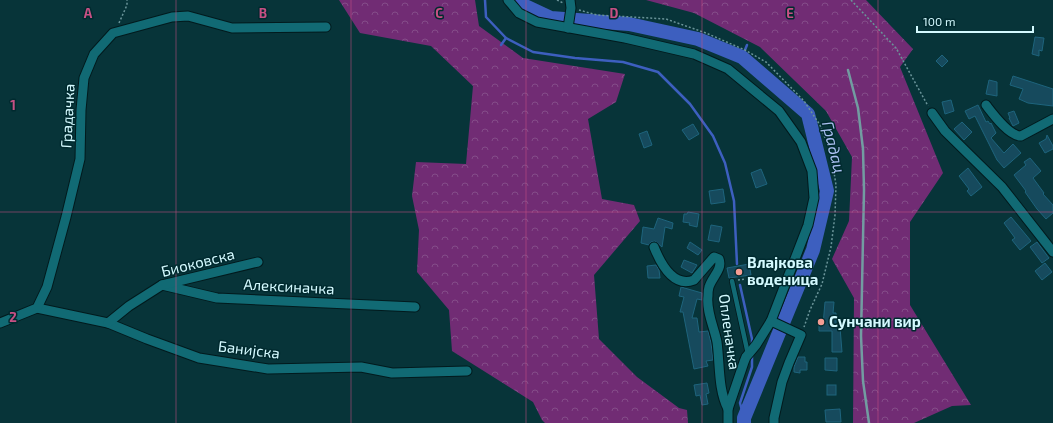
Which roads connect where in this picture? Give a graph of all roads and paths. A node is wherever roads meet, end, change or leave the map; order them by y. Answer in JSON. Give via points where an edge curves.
{"nodes":[{"id":1,"x":127,"y":0,"type":"edge"},
{"id":2,"x":508,"y":0,"type":"edge"},
{"id":3,"x":851,"y":0,"type":"edge"},
{"id":4,"x":570,"y":4,"type":"edge"},
{"id":5,"x":326,"y":27,"type":"dead end"},
{"id":6,"x":568,"y":28,"type":"junction"},
{"id":7,"x":113,"y":33,"type":"junction"},
{"id":8,"x":986,"y":105,"type":"dead end"},
{"id":9,"x":932,"y":113,"type":"joint"},
{"id":10,"x":1053,"y":118,"type":"edge"},
{"id":11,"x":654,"y":247,"type":"dead end"},
{"id":12,"x":1053,"y":252,"type":"edge"},
{"id":13,"x":258,"y":262,"type":"dead end"},
{"id":14,"x":746,"y":278,"type":"dead end"},
{"id":15,"x":732,"y":281,"type":"joint"},
{"id":16,"x":162,"y":285,"type":"junction"},
{"id":17,"x":415,"y":307,"type":"dead end"},
{"id":18,"x":37,"y":308,"type":"junction"},
{"id":19,"x":0,"y":323,"type":"edge"},
{"id":20,"x":108,"y":323,"type":"junction"},
{"id":21,"x":774,"y":323,"type":"junction"},
{"id":22,"x":798,"y":334,"type":"junction"},
{"id":23,"x":748,"y":354,"type":"junction"},
{"id":24,"x":467,"y":371,"type":"dead end"},
{"id":25,"x":721,"y":380,"type":"junction"},
{"id":26,"x":738,"y":382,"type":"junction"},
{"id":27,"x":728,"y":409,"type":"junction"},
{"id":28,"x":728,"y":423,"type":"edge"},
{"id":29,"x":774,"y":423,"type":"edge"}],
"edges":[{"from":1,"to":7,"type":"path","via":[[122,18]]},
{"from":2,"to":6,"type":"street","via":[[519,13],[537,22]]},
{"from":3,"to":9,"type":"path","via":[[896,48]]},
{"from":4,"to":6,"type":"street"},
{"from":4,"to":22,"type":"path","via":[[597,15],[666,19],[706,33],[766,62],[804,101],[820,125],[831,153],[836,185],[831,246],[822,284]]},
{"from":5,"to":7,"type":"street","via":[[232,28],[188,16],[172,17]]},
{"from":6,"to":21,"type":"street","via":[[694,54],[728,69],[779,111],[801,142],[812,170],[814,198],[808,225],[785,283]]},
{"from":7,"to":18,"type":"street","name":"Градачка","via":[[94,54],[84,78],[80,159],[47,287]]},
{"from":8,"to":10,"type":"street","via":[[1007,129],[1018,136]]},
{"from":9,"to":12,"type":"street","via":[[945,131],[1002,187]]},
{"from":11,"to":25,"type":"street","name":"Опленачка","via":[[666,272],[682,281],[694,280],[714,257],[720,262],[709,286],[707,299]]},
{"from":13,"to":16,"type":"street","name":"Биоковска"},
{"from":14,"to":15,"type":"path"},
{"from":15,"to":23,"type":"lane"},
{"from":16,"to":17,"type":"street","name":"Алексиначка","via":[[217,298]]},
{"from":16,"to":20,"type":"street","name":"Биоковска"},
{"from":18,"to":19,"type":"street"},
{"from":18,"to":20,"type":"street","name":"Банијска"},
{"from":20,"to":24,"type":"street","name":"Банијска","via":[[199,358],[268,369],[361,367],[392,373]]},
{"from":21,"to":22,"type":"street"},
{"from":21,"to":23,"type":"street"},
{"from":22,"to":29,"type":"street","via":[[782,382]]},
{"from":23,"to":26,"type":"street"},
{"from":25,"to":26,"type":"street"},
{"from":25,"to":27,"type":"street","name":"Опленачка"},
{"from":26,"to":27,"type":"street"},
{"from":27,"to":28,"type":"street"}]}
